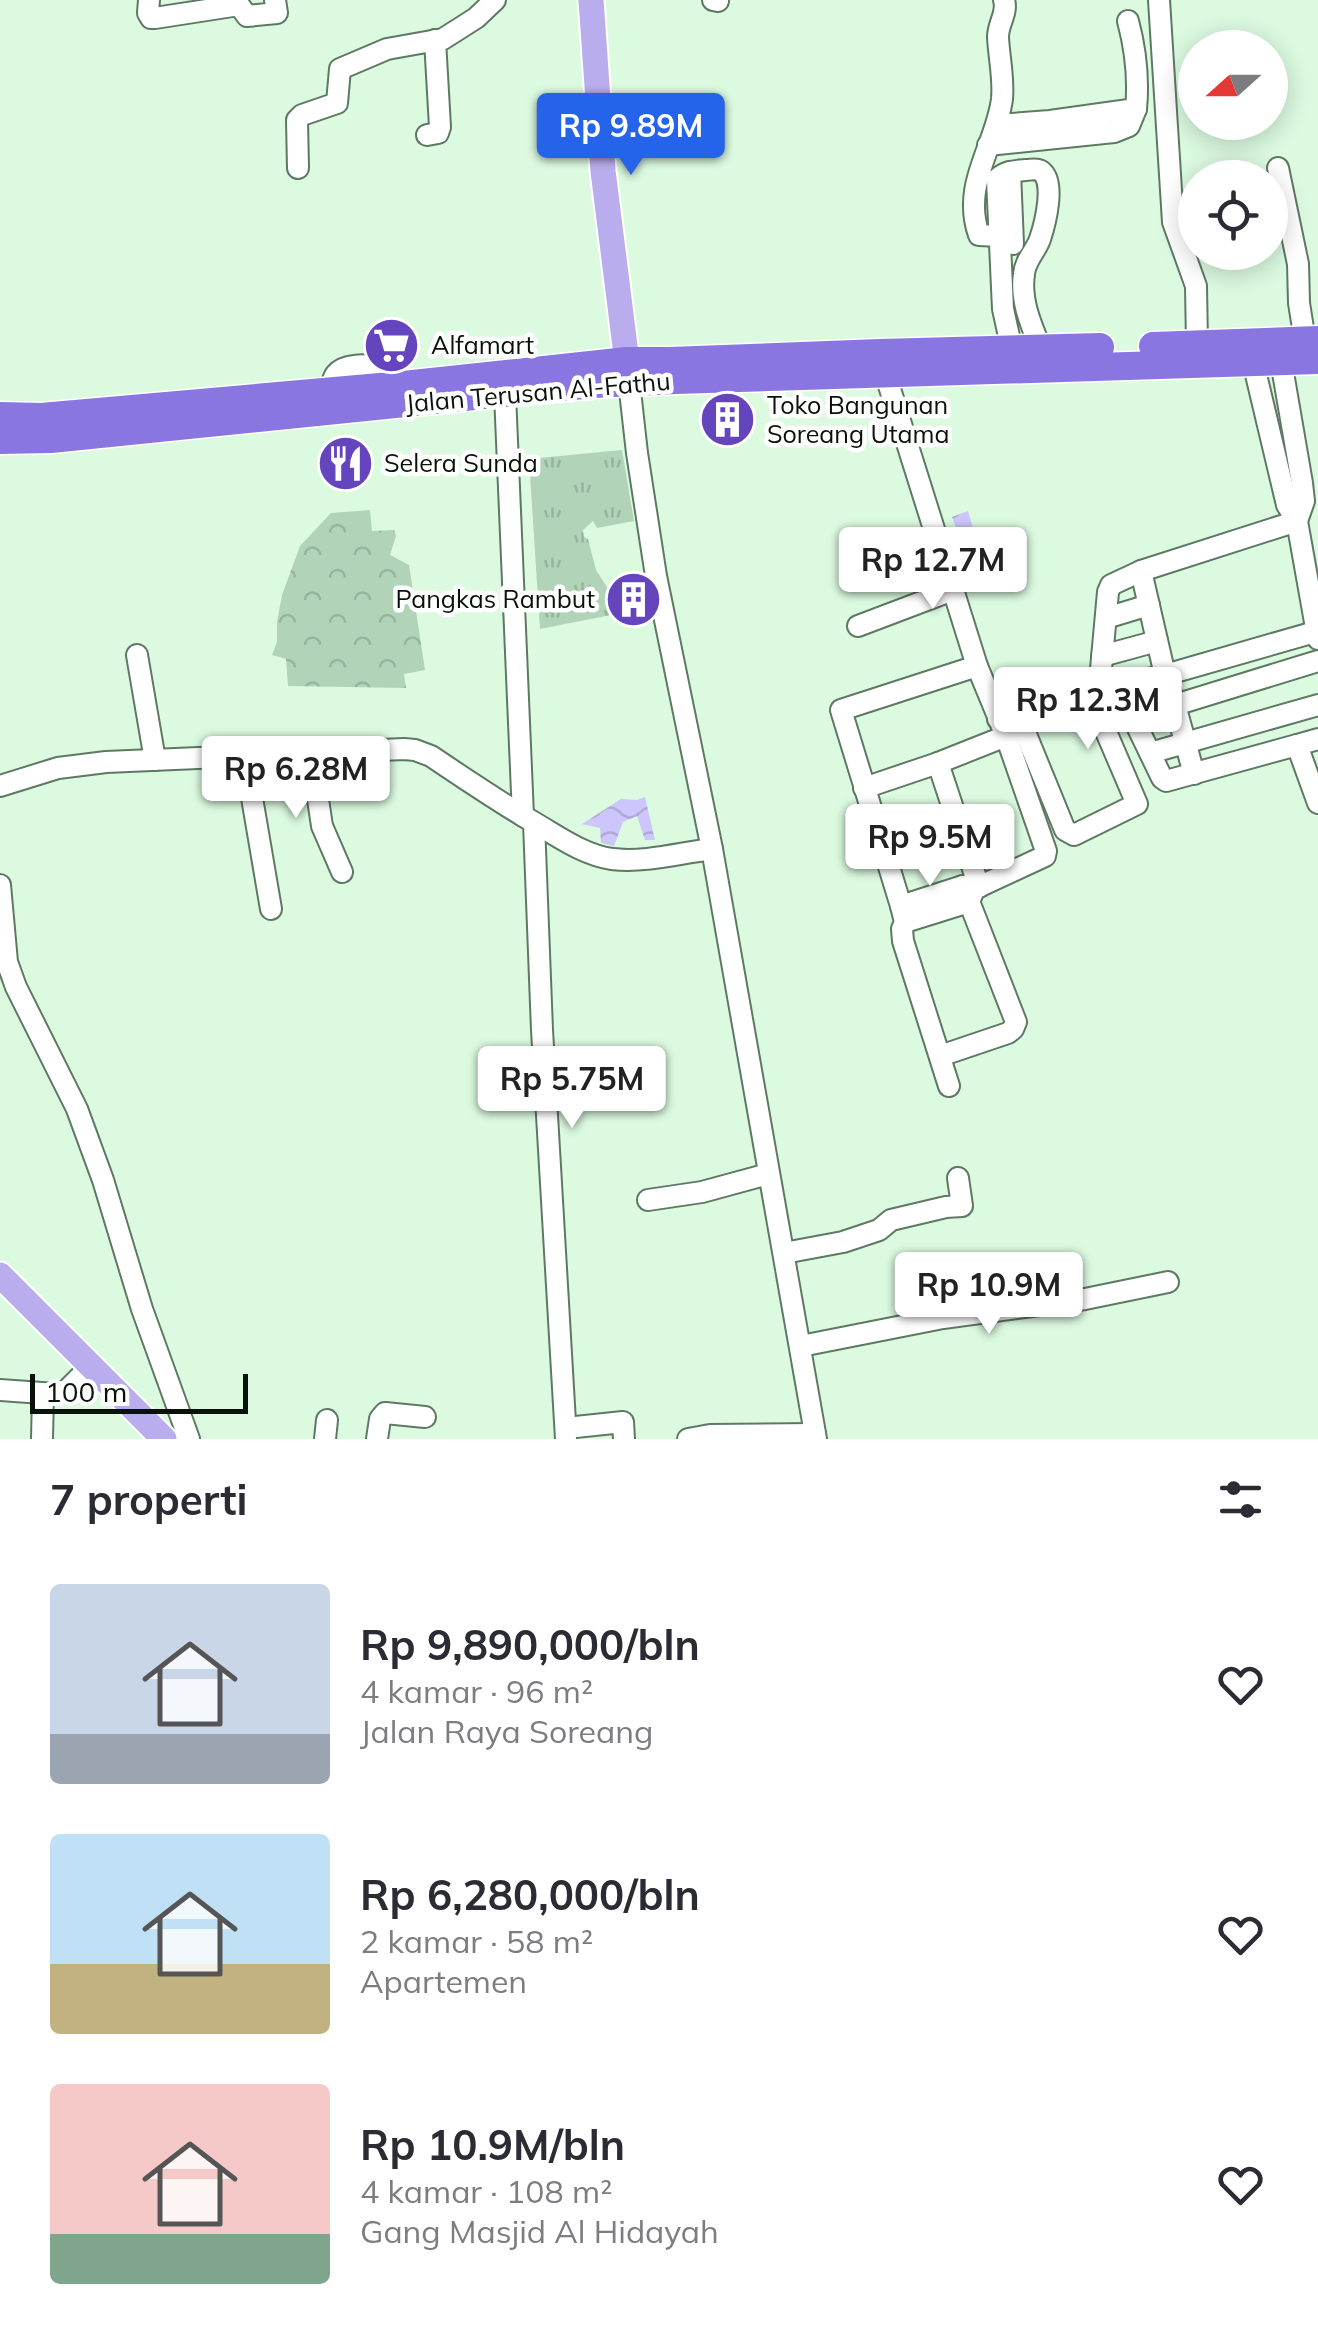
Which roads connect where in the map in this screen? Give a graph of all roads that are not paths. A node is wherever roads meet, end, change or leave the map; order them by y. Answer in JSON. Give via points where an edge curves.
{"nodes":[{"id":1,"x":149,"y":0,"type":"edge"},
{"id":2,"x":275,"y":0,"type":"edge"},
{"id":3,"x":495,"y":0,"type":"edge"},
{"id":4,"x":591,"y":0,"type":"edge"},
{"id":5,"x":1004,"y":0,"type":"edge"},
{"id":6,"x":1159,"y":0,"type":"edge"},
{"id":7,"x":1128,"y":21,"type":"dead end"},
{"id":8,"x":436,"y":40,"type":"junction"},
{"id":9,"x":426,"y":135,"type":"dead end"},
{"id":10,"x":992,"y":135,"type":"junction"},
{"id":11,"x":298,"y":168,"type":"dead end"},
{"id":12,"x":1010,"y":172,"type":"junction"},
{"id":13,"x":1288,"y":216,"type":"edge"},
{"id":14,"x":999,"y":236,"type":"junction"},
{"id":15,"x":1012,"y":270,"type":"junction"},
{"id":16,"x":1196,"y":344,"type":"junction"},
{"id":17,"x":1042,"y":349,"type":"junction"},
{"id":18,"x":1012,"y":350,"type":"junction"},
{"id":19,"x":1292,"y":351,"type":"edge"},
{"id":20,"x":628,"y":371,"type":"junction"},
{"id":21,"x":885,"y":373,"type":"junction"},
{"id":22,"x":504,"y":394,"type":"junction"},
{"id":23,"x":0,"y":416,"type":"edge"},
{"id":24,"x":0,"y":440,"type":"edge"},
{"id":25,"x":1297,"y":520,"type":"junction"},
{"id":26,"x":1141,"y":571,"type":"junction"},
{"id":27,"x":952,"y":590,"type":"junction"},
{"id":28,"x":1149,"y":605,"type":"junction"},
{"id":29,"x":1106,"y":618,"type":"junction"},
{"id":30,"x":858,"y":626,"type":"dead end"},
{"id":31,"x":1318,"y":634,"type":"edge"},
{"id":32,"x":1158,"y":642,"type":"junction"},
{"id":33,"x":137,"y":655,"type":"dead end"},
{"id":34,"x":1102,"y":656,"type":"junction"},
{"id":35,"x":1318,"y":661,"type":"edge"},
{"id":36,"x":977,"y":666,"type":"junction"},
{"id":37,"x":1165,"y":675,"type":"junction"},
{"id":38,"x":1112,"y":688,"type":"junction"},
{"id":39,"x":1175,"y":704,"type":"junction"},
{"id":40,"x":1318,"y":704,"type":"edge"},
{"id":41,"x":1134,"y":720,"type":"junction"},
{"id":42,"x":1007,"y":722,"type":"junction"},
{"id":43,"x":1308,"y":742,"type":"edge"},
{"id":44,"x":1184,"y":743,"type":"junction"},
{"id":45,"x":311,"y":753,"type":"junction"},
{"id":46,"x":1150,"y":753,"type":"junction"},
{"id":47,"x":245,"y":757,"type":"junction"},
{"id":48,"x":154,"y":760,"type":"junction"},
{"id":49,"x":938,"y":763,"type":"junction"},
{"id":50,"x":1194,"y":774,"type":"junction"},
{"id":51,"x":1313,"y":775,"type":"edge"},
{"id":52,"x":0,"y":786,"type":"edge"},
{"id":53,"x":864,"y":788,"type":"junction"},
{"id":54,"x":1318,"y":803,"type":"edge"},
{"id":55,"x":528,"y":820,"type":"junction"},
{"id":56,"x":712,"y":849,"type":"junction"},
{"id":57,"x":342,"y":872,"type":"dead end"},
{"id":58,"x":0,"y":885,"type":"edge"},
{"id":59,"x":972,"y":891,"type":"junction"},
{"id":60,"x":270,"y":909,"type":"dead end"},
{"id":61,"x":903,"y":914,"type":"junction"},
{"id":62,"x":940,"y":1056,"type":"junction"},
{"id":63,"x":949,"y":1086,"type":"dead end"},
{"id":64,"x":768,"y":1174,"type":"junction"},
{"id":65,"x":958,"y":1178,"type":"dead end"},
{"id":66,"x":648,"y":1200,"type":"dead end"},
{"id":67,"x":784,"y":1254,"type":"junction"},
{"id":68,"x":0,"y":1276,"type":"edge"},
{"id":69,"x":1168,"y":1282,"type":"dead end"},
{"id":70,"x":801,"y":1346,"type":"junction"},
{"id":71,"x":91,"y":1366,"type":"junction"},
{"id":72,"x":0,"y":1390,"type":"edge"},
{"id":73,"x":42,"y":1394,"type":"junction"},
{"id":74,"x":425,"y":1417,"type":"dead end"},
{"id":75,"x":623,"y":1422,"type":"edge"},
{"id":76,"x":566,"y":1433,"type":"edge"},
{"id":77,"x":815,"y":1436,"type":"edge"},
{"id":78,"x":42,"y":1439,"type":"edge"},
{"id":79,"x":164,"y":1439,"type":"edge"},
{"id":80,"x":189,"y":1439,"type":"edge"},
{"id":81,"x":377,"y":1439,"type":"edge"},
{"id":82,"x":688,"y":1439,"type":"edge"}],
"edges":[{"from":1,"to":2,"type":"street","via":[[151,18],[239,6],[255,17],[277,12]]},
{"from":3,"to":8,"type":"street"},
{"from":4,"to":20,"type":"main road","via":[[603,171]]},
{"from":5,"to":10,"type":"street","via":[[998,32],[1002,95]]},
{"from":6,"to":16,"type":"street","via":[[1174,227],[1197,292]]},
{"from":7,"to":10,"type":"street","via":[[1138,75],[1136,109]]},
{"from":8,"to":9,"type":"street","via":[[440,128]]},
{"from":8,"to":11,"type":"street","via":[[387,49],[340,69],[337,103],[297,120]]},
{"from":10,"to":14,"type":"street","via":[[980,163],[976,228],[979,235]]},
{"from":12,"to":14,"type":"street","via":[[997,179]]},
{"from":12,"to":15,"type":"street"},
{"from":12,"to":15,"type":"street","via":[[1039,170],[1049,204],[1039,242]]},
{"from":13,"to":19,"type":"street","via":[[1298,264]]},
{"from":14,"to":15,"type":"street"},
{"from":15,"to":17,"type":"street"},
{"from":15,"to":18,"type":"street","via":[[1003,309]]},
{"from":16,"to":17,"type":"highway","name":"Jalan Terusan Al-Fathu"},
{"from":16,"to":19,"type":"highway","name":"Jalan Terusan Al-Fathu"},
{"from":17,"to":18,"type":"highway","name":"Jalan Terusan Al-Fathu"},
{"from":18,"to":20,"type":"highway","name":"Jalan Terusan Al-Fathu","via":[[672,361]]},
{"from":19,"to":21,"type":"highway","name":"Jalan Terusan Al-Fathu"},
{"from":19,"to":25,"type":"street","via":[[1304,501]]},
{"from":20,"to":21,"type":"highway","name":"Jalan Terusan Al-Fathu"},
{"from":20,"to":22,"type":"highway","name":"Jalan Terusan Al-Fathu"},
{"from":20,"to":23,"type":"highway","name":"Jalan Terusan Al-Fathu"},
{"from":20,"to":56,"type":"street","via":[[656,576]]},
{"from":21,"to":27,"type":"street"},
{"from":22,"to":24,"type":"highway","name":"Jalan Terusan Al-Fathu"},
{"from":22,"to":55,"type":"street"},
{"from":25,"to":26,"type":"street"},
{"from":25,"to":31,"type":"street"},
{"from":26,"to":28,"type":"street"},
{"from":26,"to":29,"type":"street","via":[[1111,584]]},
{"from":27,"to":30,"type":"street"},
{"from":27,"to":36,"type":"street"},
{"from":28,"to":29,"type":"street"},
{"from":28,"to":32,"type":"street"},
{"from":29,"to":34,"type":"street"},
{"from":31,"to":37,"type":"street"},
{"from":32,"to":34,"type":"street"},
{"from":32,"to":37,"type":"street"},
{"from":33,"to":48,"type":"street"},
{"from":34,"to":38,"type":"street"},
{"from":35,"to":39,"type":"street"},
{"from":36,"to":42,"type":"street"},
{"from":36,"to":53,"type":"street","via":[[832,713]]},
{"from":37,"to":38,"type":"street"},
{"from":37,"to":39,"type":"street"},
{"from":38,"to":41,"type":"street"},
{"from":39,"to":41,"type":"street"},
{"from":39,"to":44,"type":"street"},
{"from":40,"to":44,"type":"street"},
{"from":41,"to":46,"type":"street"},
{"from":42,"to":42,"type":"street","via":[[1073,686],[1085,687],[1136,804],[1069,834]]},
{"from":42,"to":49,"type":"street"},
{"from":42,"to":59,"type":"street","via":[[1045,856]]},
{"from":43,"to":50,"type":"street"},
{"from":43,"to":51,"type":"street"},
{"from":44,"to":46,"type":"street"},
{"from":44,"to":50,"type":"street"},
{"from":45,"to":47,"type":"street"},
{"from":45,"to":55,"type":"street","via":[[416,750]]},
{"from":45,"to":57,"type":"street","via":[[322,826]]},
{"from":46,"to":50,"type":"street","via":[[1166,780]]},
{"from":47,"to":48,"type":"street"},
{"from":47,"to":60,"type":"street"},
{"from":48,"to":52,"type":"street","via":[[58,768]]},
{"from":49,"to":53,"type":"street"},
{"from":49,"to":59,"type":"street"},
{"from":51,"to":54,"type":"street"},
{"from":53,"to":61,"type":"street"},
{"from":55,"to":56,"type":"street","via":[[616,860]]},
{"from":55,"to":76,"type":"street"},
{"from":56,"to":64,"type":"street"},
{"from":58,"to":80,"type":"street","via":[[16,986],[76,1109]]},
{"from":59,"to":61,"type":"street"},
{"from":59,"to":62,"type":"street","via":[[1016,1022],[1008,1033]]},
{"from":61,"to":62,"type":"street","via":[[903,940]]},
{"from":62,"to":63,"type":"street"},
{"from":64,"to":66,"type":"street"},
{"from":64,"to":67,"type":"street"},
{"from":65,"to":67,"type":"street","via":[[962,1206]]},
{"from":67,"to":70,"type":"street"},
{"from":68,"to":71,"type":"main road"},
{"from":69,"to":70,"type":"street"},
{"from":70,"to":77,"type":"street"},
{"from":71,"to":73,"type":"street","via":[[65,1392]]},
{"from":71,"to":79,"type":"main road"},
{"from":72,"to":73,"type":"street"},
{"from":73,"to":78,"type":"street"},
{"from":74,"to":81,"type":"street","via":[[385,1413]]},
{"from":75,"to":76,"type":"street"},
{"from":77,"to":82,"type":"street"}]}
